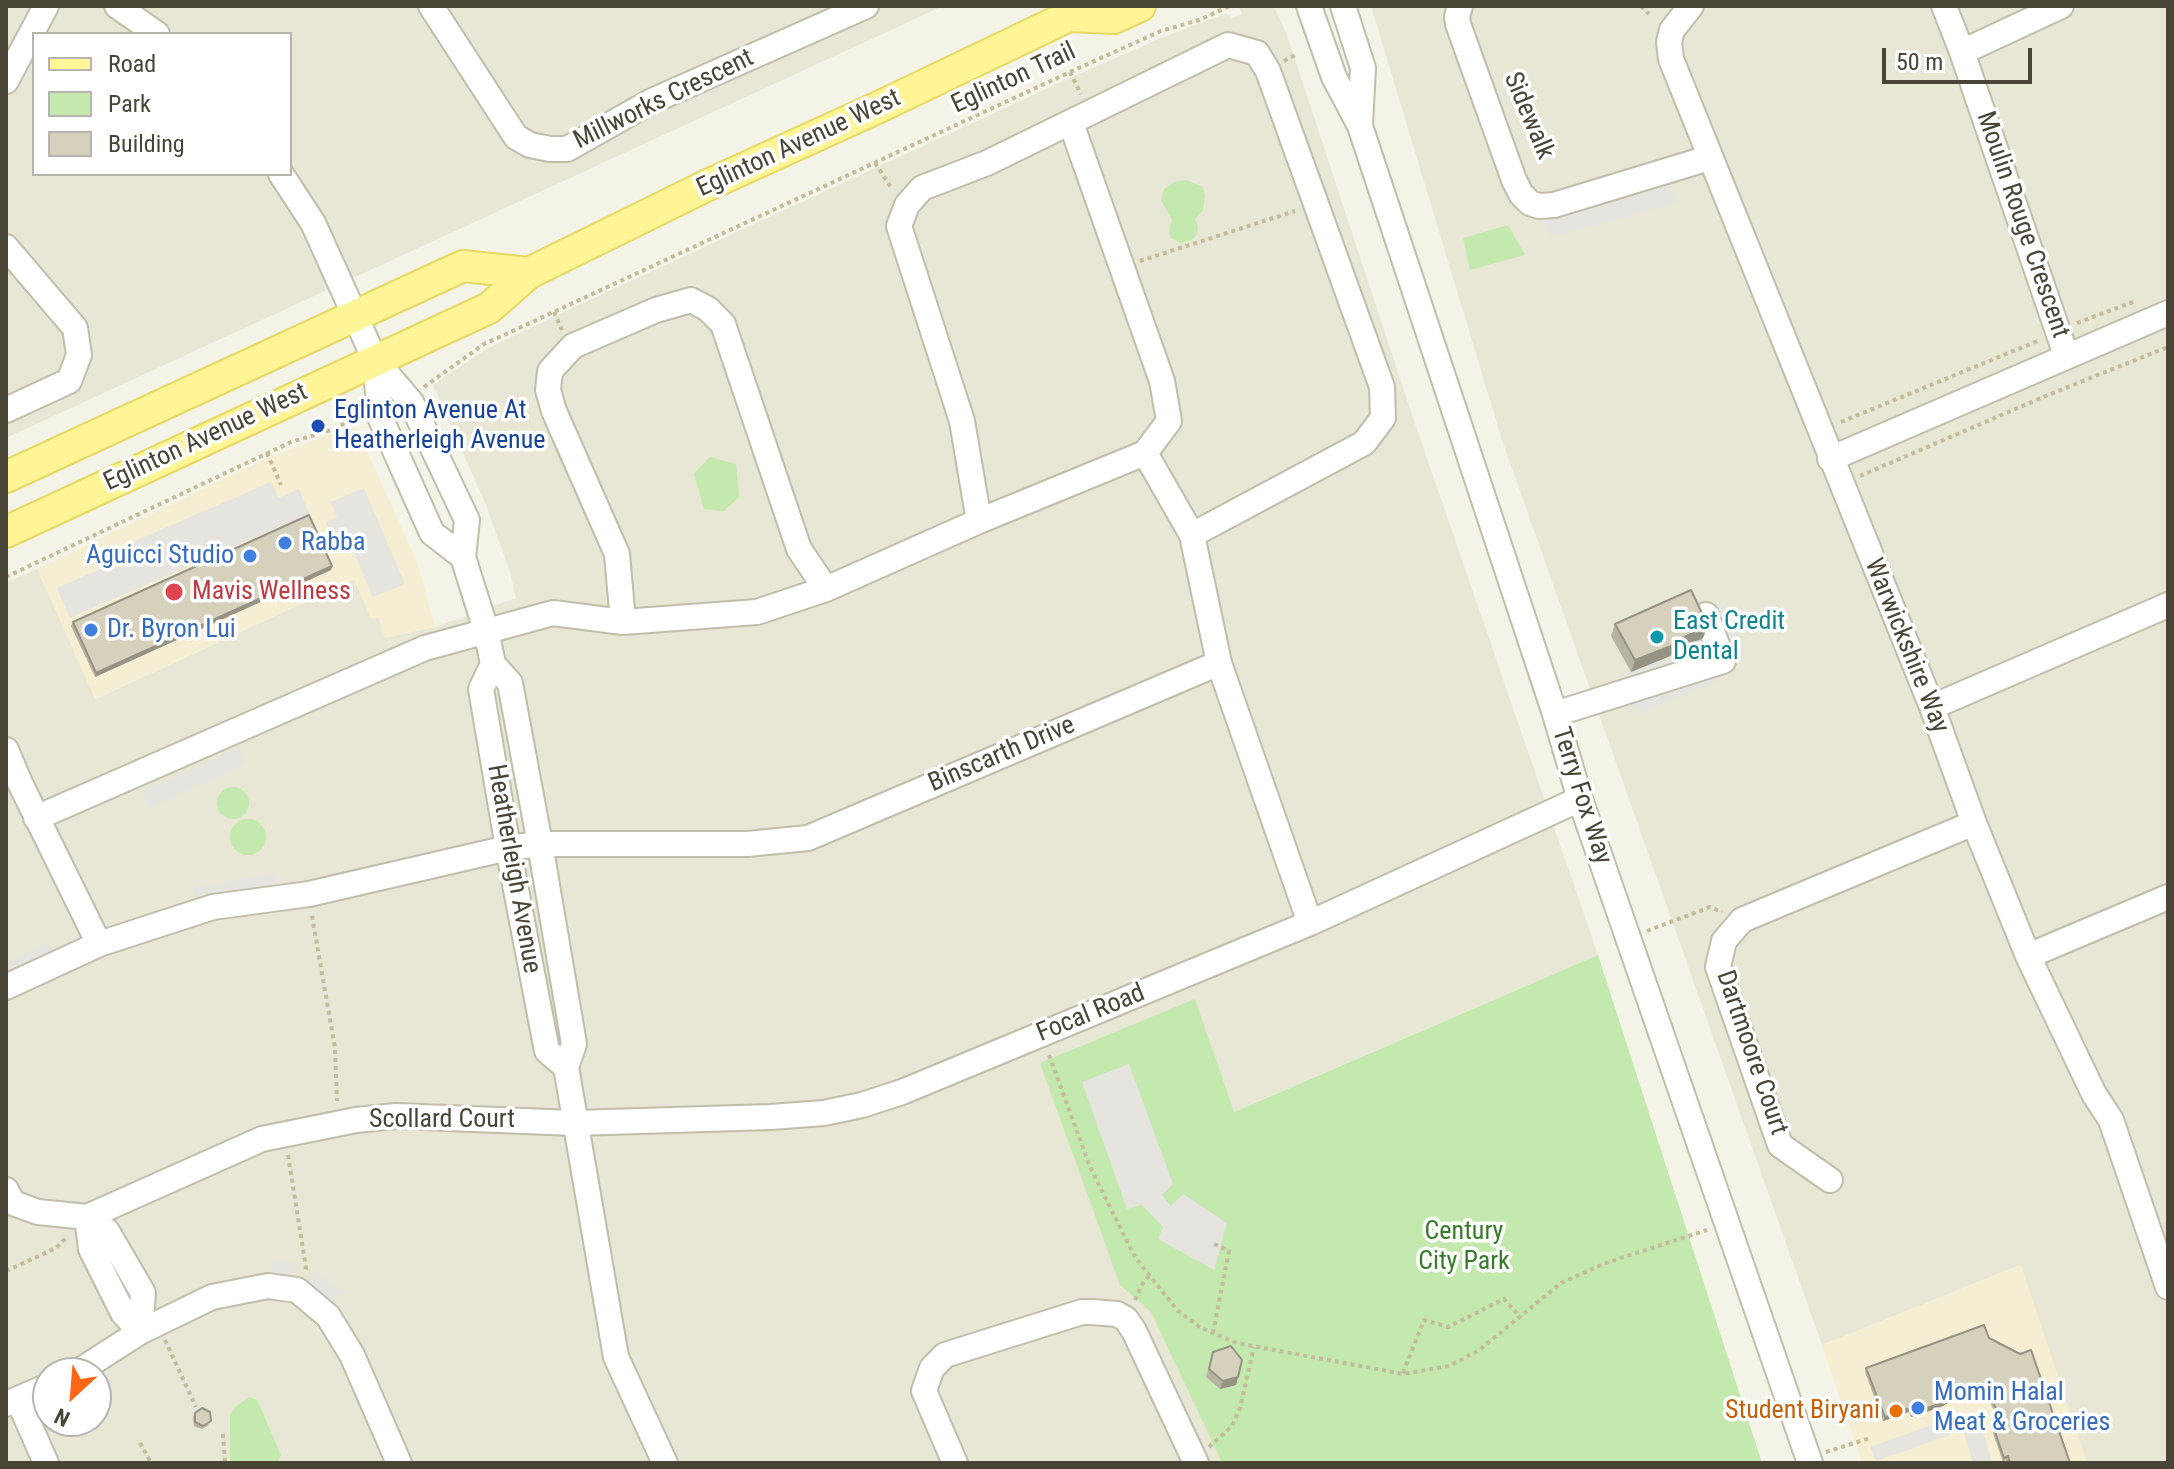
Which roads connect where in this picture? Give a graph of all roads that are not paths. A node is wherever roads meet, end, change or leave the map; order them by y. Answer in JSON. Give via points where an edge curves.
{"nodes":[{"id":1,"x":46,"y":6,"type":"edge"},
{"id":2,"x":117,"y":6,"type":"edge"},
{"id":3,"x":431,"y":6,"type":"edge"},
{"id":4,"x":866,"y":6,"type":"edge"},
{"id":5,"x":1140,"y":6,"type":"edge"},
{"id":6,"x":1309,"y":6,"type":"edge"},
{"id":7,"x":1343,"y":6,"type":"edge"},
{"id":8,"x":1460,"y":6,"type":"edge"},
{"id":9,"x":1944,"y":6,"type":"edge"},
{"id":10,"x":2061,"y":6,"type":"edge"},
{"id":11,"x":1071,"y":11,"type":"edge"},
{"id":12,"x":1669,"y":12,"type":"edge"},
{"id":13,"x":32,"y":32,"type":"edge"},
{"id":14,"x":32,"y":32,"type":"edge"},
{"id":15,"x":154,"y":32,"type":"edge"},
{"id":16,"x":1962,"y":52,"type":"junction"},
{"id":17,"x":6,"y":81,"type":"edge"},
{"id":18,"x":1071,"y":123,"type":"junction"},
{"id":19,"x":1360,"y":126,"type":"junction"},
{"id":20,"x":1709,"y":158,"type":"junction"},
{"id":21,"x":282,"y":176,"type":"edge"},
{"id":22,"x":6,"y":247,"type":"edge"},
{"id":23,"x":529,"y":273,"type":"junction"},
{"id":24,"x":2168,"y":313,"type":"edge"},
{"id":25,"x":355,"y":315,"type":"junction"},
{"id":26,"x":2066,"y":355,"type":"junction"},
{"id":27,"x":375,"y":360,"type":"junction"},
{"id":28,"x":6,"y":410,"type":"edge"},
{"id":29,"x":1145,"y":453,"type":"junction"},
{"id":30,"x":1830,"y":459,"type":"junction"},
{"id":31,"x":6,"y":477,"type":"edge"},
{"id":32,"x":979,"y":521,"type":"junction"},
{"id":33,"x":6,"y":532,"type":"edge"},
{"id":34,"x":1192,"y":535,"type":"junction"},
{"id":35,"x":463,"y":557,"type":"junction"},
{"id":36,"x":826,"y":589,"type":"junction"},
{"id":37,"x":2168,"y":605,"type":"edge"},
{"id":38,"x":1706,"y":615,"type":"edge"},
{"id":39,"x":623,"y":622,"type":"junction"},
{"id":40,"x":486,"y":630,"type":"junction"},
{"id":41,"x":1219,"y":663,"type":"junction"},
{"id":42,"x":493,"y":664,"type":"junction"},
{"id":43,"x":1932,"y":707,"type":"junction"},
{"id":44,"x":1555,"y":714,"type":"junction"},
{"id":45,"x":6,"y":750,"type":"edge"},
{"id":46,"x":1580,"y":799,"type":"junction"},
{"id":47,"x":36,"y":818,"type":"junction"},
{"id":48,"x":1974,"y":823,"type":"junction"},
{"id":49,"x":540,"y":844,"type":"junction"},
{"id":50,"x":508,"y":848,"type":"junction"},
{"id":51,"x":2168,"y":897,"type":"edge"},
{"id":52,"x":1310,"y":923,"type":"junction"},
{"id":53,"x":99,"y":944,"type":"junction"},
{"id":54,"x":2028,"y":956,"type":"junction"},
{"id":55,"x":6,"y":987,"type":"edge"},
{"id":56,"x":566,"y":1067,"type":"junction"},
{"id":57,"x":575,"y":1123,"type":"junction"},
{"id":58,"x":1830,"y":1180,"type":"dead end"},
{"id":59,"x":6,"y":1190,"type":"edge"},
{"id":60,"x":87,"y":1217,"type":"junction"},
{"id":61,"x":2168,"y":1287,"type":"edge"},
{"id":62,"x":149,"y":1328,"type":"junction"},
{"id":63,"x":102,"y":1357,"type":"edge"},
{"id":64,"x":32,"y":1393,"type":"edge"},
{"id":65,"x":12,"y":1402,"type":"edge"},
{"id":66,"x":1194,"y":1458,"type":"edge"},
{"id":67,"x":1809,"y":1460,"type":"edge"},
{"id":68,"x":46,"y":1463,"type":"edge"},
{"id":69,"x":399,"y":1463,"type":"edge"},
{"id":70,"x":665,"y":1463,"type":"edge"},
{"id":71,"x":955,"y":1463,"type":"edge"}],
"edges":[{"from":1,"to":13,"type":"street"},
{"from":2,"to":15,"type":"street"},
{"from":3,"to":4,"type":"street","name":"Millworks Crescent","via":[[516,137],[530,145],[567,149],[652,101]]},
{"from":5,"to":11,"type":"main road","name":"Eglinton Avenue West","via":[[1114,18]]},
{"from":6,"to":19,"type":"street","name":"Terry Fox Way","via":[[1334,77]]},
{"from":7,"to":19,"type":"street","name":"Terry Fox Way","via":[[1363,68]]},
{"from":8,"to":20,"type":"street","via":[[1463,39],[1514,180],[1530,203],[1554,205]]},
{"from":9,"to":16,"type":"street","name":"Moulin Rouge Crescent"},
{"from":10,"to":16,"type":"street"},
{"from":11,"to":23,"type":"main road","name":"Eglinton Avenue West"},
{"from":12,"to":20,"type":"street","name":"Warwickshire Way","via":[[1671,59]]},
{"from":14,"to":17,"type":"street"},
{"from":16,"to":26,"type":"street","name":"Moulin Rouge Crescent"},
{"from":18,"to":29,"type":"street","via":[[1162,381],[1169,421]]},
{"from":18,"to":32,"type":"street","via":[[922,188],[907,205],[899,226],[962,421]]},
{"from":18,"to":34,"type":"street","via":[[1228,45],[1257,53],[1382,387],[1383,418],[1364,443]]},
{"from":19,"to":44,"type":"street","name":"Terry Fox Way"},
{"from":20,"to":30,"type":"street","name":"Warwickshire Way"},
{"from":21,"to":25,"type":"street","via":[[313,223]]},
{"from":22,"to":28,"type":"street","via":[[75,328],[79,355],[69,381]]},
{"from":23,"to":25,"type":"main road","name":"Eglinton Avenue West","via":[[463,266]]},
{"from":23,"to":27,"type":"main road","name":"Eglinton Avenue West","via":[[489,308]]},
{"from":24,"to":26,"type":"street"},
{"from":25,"to":27,"type":"street"},
{"from":25,"to":31,"type":"main road","name":"Eglinton Avenue West"},
{"from":26,"to":30,"type":"street"},
{"from":27,"to":33,"type":"main road","name":"Eglinton Avenue West"},
{"from":27,"to":35,"type":"street","name":"Heatherleigh Avenue","via":[[411,402],[467,520]]},
{"from":27,"to":35,"type":"street","via":[[380,417],[432,533]]},
{"from":29,"to":32,"type":"street"},
{"from":29,"to":34,"type":"street"},
{"from":30,"to":43,"type":"street","name":"Warwickshire Way"},
{"from":32,"to":36,"type":"street"},
{"from":34,"to":41,"type":"street"},
{"from":35,"to":40,"type":"street","name":"Heatherleigh Avenue"},
{"from":36,"to":39,"type":"street","via":[[757,612]]},
{"from":36,"to":39,"type":"street","via":[[799,549],[723,324],[691,300],[573,346],[550,371],[554,411],[617,554]]},
{"from":37,"to":43,"type":"street"},
{"from":38,"to":44,"type":"street","via":[[1723,661]]},
{"from":39,"to":40,"type":"street","via":[[553,613]]},
{"from":40,"to":42,"type":"street","name":"Heatherleigh Avenue"},
{"from":40,"to":47,"type":"street","via":[[425,648]]},
{"from":41,"to":49,"type":"street","name":"Binscarth Drive","via":[[808,838],[747,844]]},
{"from":41,"to":52,"type":"street"},
{"from":42,"to":49,"type":"street","name":"Heatherleigh Avenue","via":[[510,683]]},
{"from":42,"to":50,"type":"street","name":"Heatherleigh Avenue","via":[[481,689]]},
{"from":43,"to":48,"type":"street","name":"Warwickshire Way"},
{"from":44,"to":46,"type":"street","name":"Terry Fox Way"},
{"from":45,"to":47,"type":"street"},
{"from":46,"to":52,"type":"street","name":"Focal Road"},
{"from":46,"to":67,"type":"street","name":"Terry Fox Way"},
{"from":47,"to":53,"type":"street"},
{"from":48,"to":54,"type":"street","name":"Warwickshire Way"},
{"from":48,"to":58,"type":"street","name":"Dartmoore Court","via":[[1742,920],[1724,941],[1718,967],[1780,1145]]},
{"from":49,"to":50,"type":"street","name":"Binscarth Drive"},
{"from":49,"to":56,"type":"street","name":"Heatherleigh Avenue","via":[[574,1044]]},
{"from":50,"to":53,"type":"street","name":"Binscarth Drive","via":[[309,894],[213,907]]},
{"from":50,"to":56,"type":"street","name":"Heatherleigh Avenue","via":[[547,1051]]},
{"from":51,"to":54,"type":"street"},
{"from":52,"to":57,"type":"street","name":"Focal Road","via":[[862,1105],[824,1113]]},
{"from":53,"to":55,"type":"street","name":"Binscarth Drive"},
{"from":54,"to":61,"type":"street","name":"Warwickshire Way","via":[[2111,1120]]},
{"from":56,"to":57,"type":"street","name":"Heatherleigh Avenue"},
{"from":57,"to":60,"type":"street","name":"Scollard Court","via":[[396,1116],[338,1124],[262,1139]]},
{"from":57,"to":70,"type":"street","name":"Heatherleigh Avenue","via":[[616,1357]]},
{"from":59,"to":60,"type":"street","via":[[13,1203],[38,1212]]},
{"from":60,"to":62,"type":"street","via":[[107,1231],[143,1293]]},
{"from":62,"to":63,"type":"street"},
{"from":62,"to":69,"type":"street","via":[[212,1297],[268,1286],[297,1290],[328,1316],[352,1355]]},
{"from":64,"to":65,"type":"street"},
{"from":65,"to":68,"type":"street"},
{"from":66,"to":71,"type":"street","via":[[1126,1319],[1082,1312],[945,1355],[932,1368],[924,1391]]}]}
